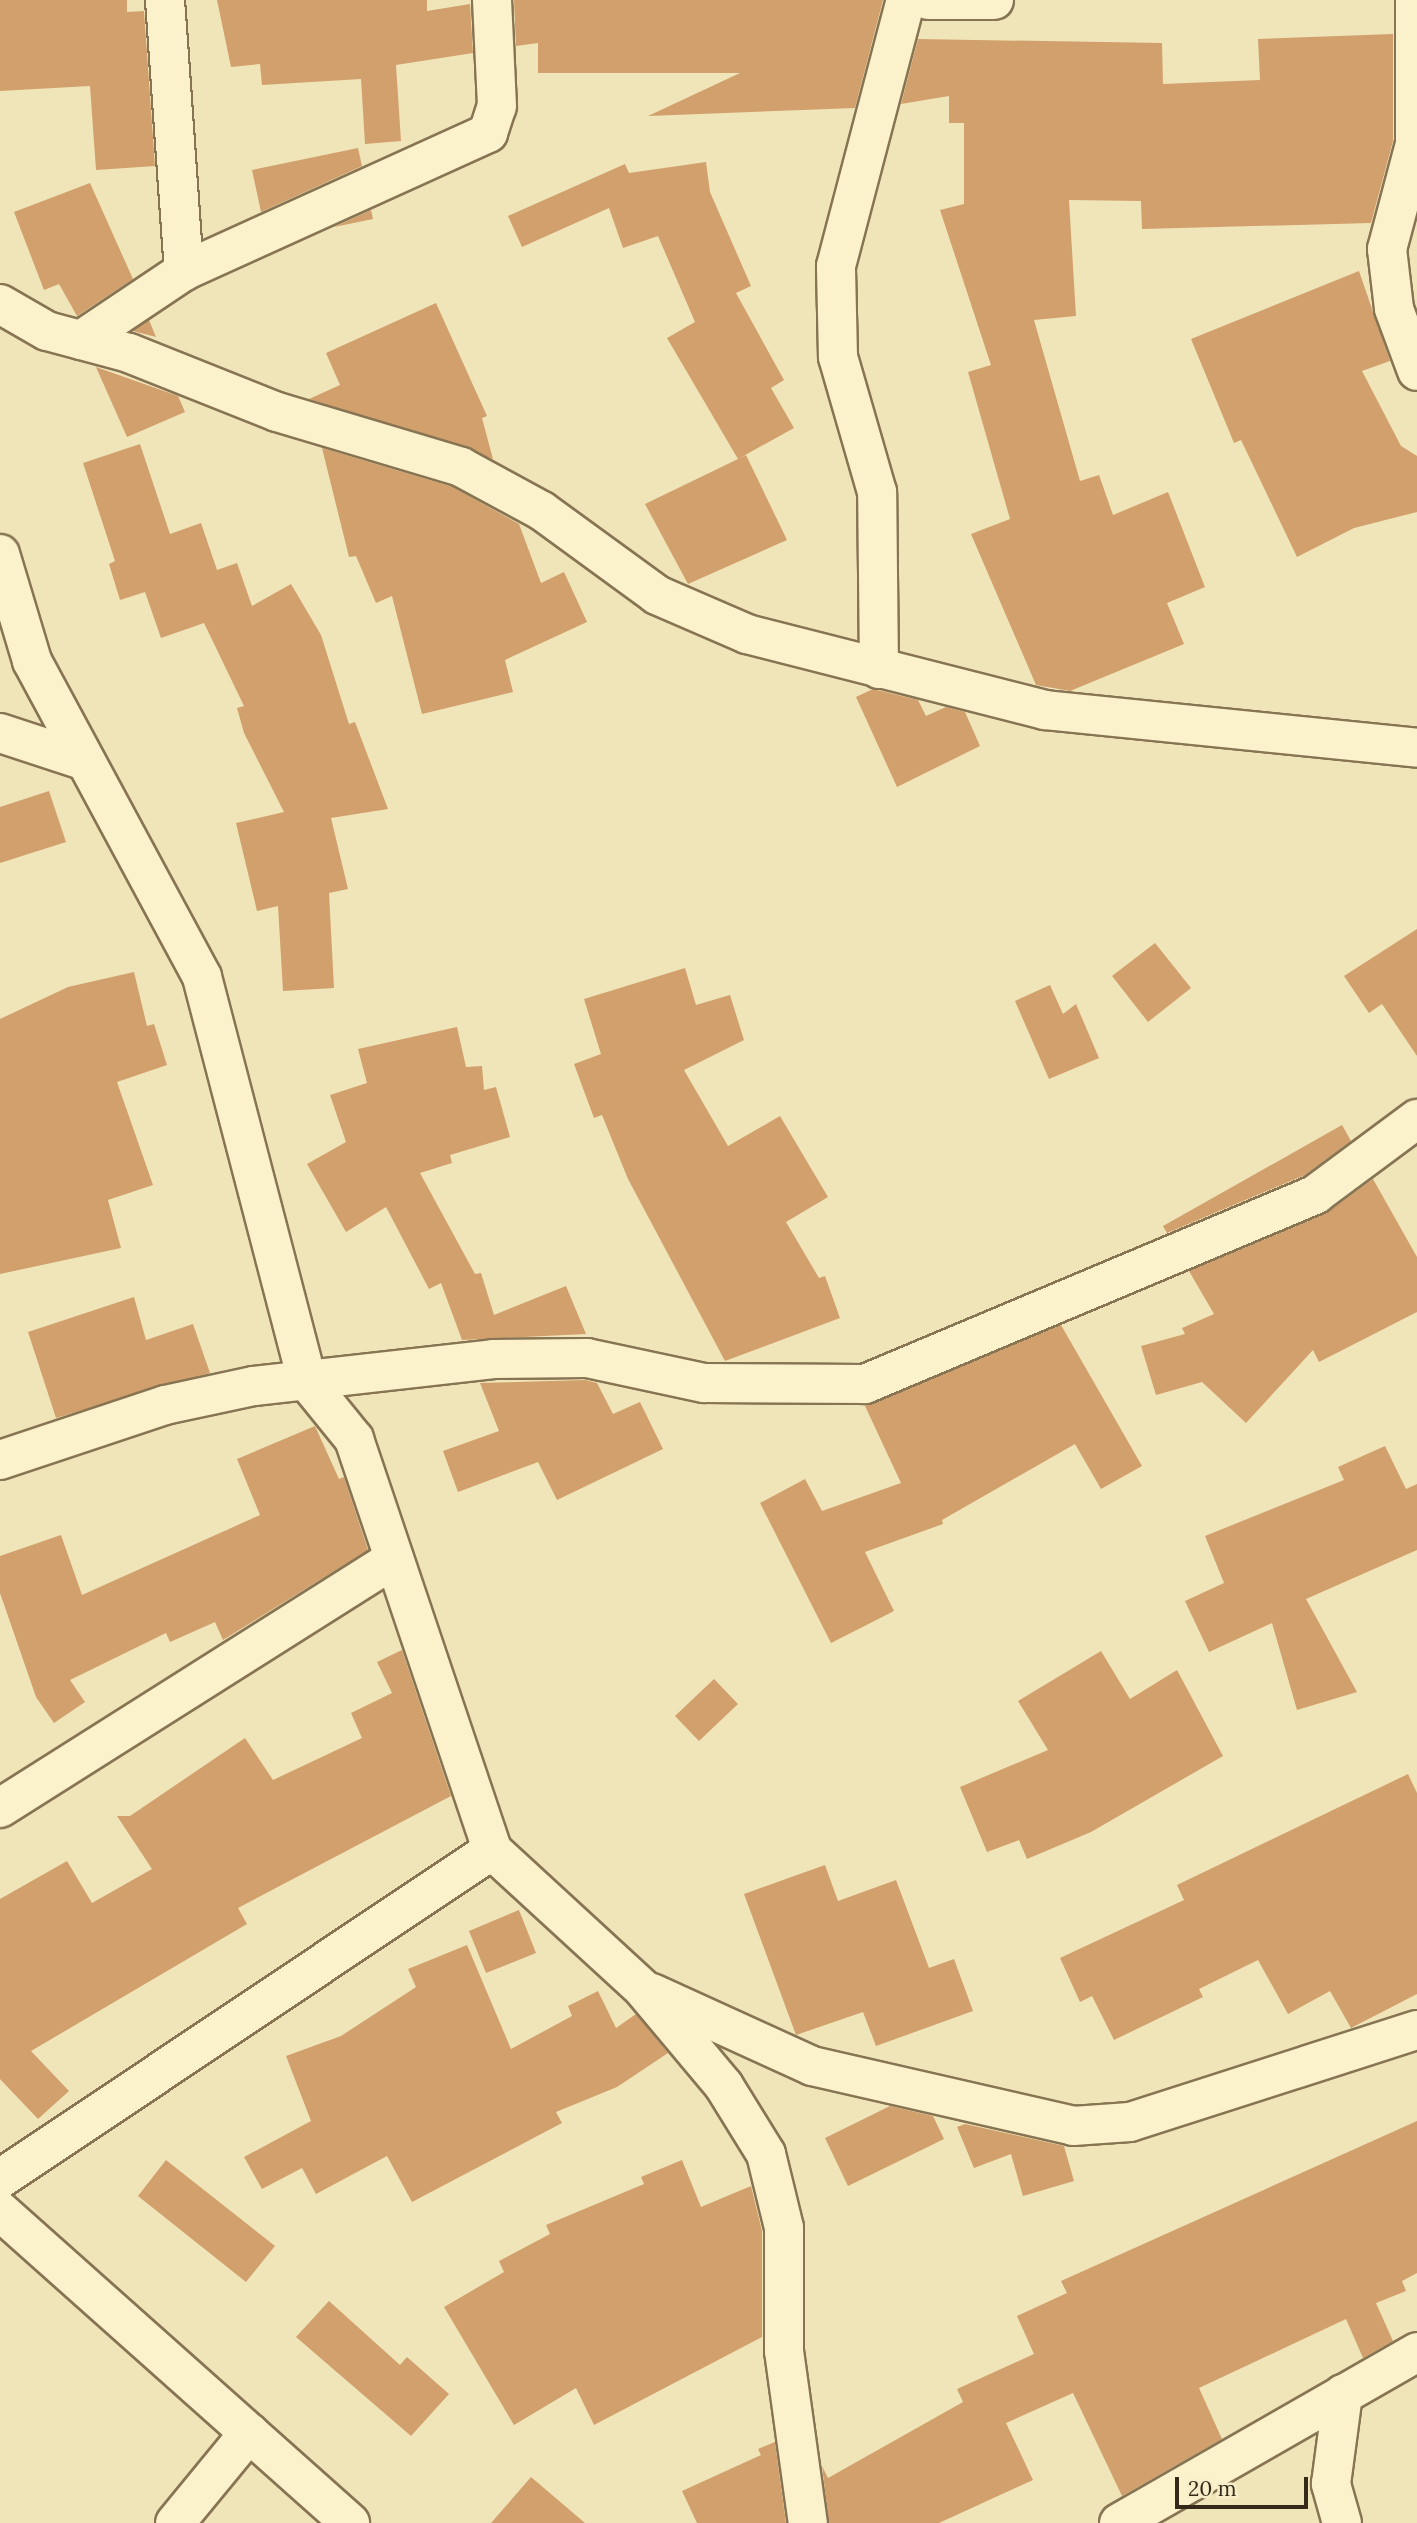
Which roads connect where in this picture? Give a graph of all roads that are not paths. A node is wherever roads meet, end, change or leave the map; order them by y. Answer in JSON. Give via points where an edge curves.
{"nodes":[{"id":1,"x":165,"y":0,"type":"edge"},
{"id":2,"x":492,"y":0,"type":"edge"},
{"id":3,"x":906,"y":0,"type":"edge"},
{"id":4,"x":929,"y":0,"type":"edge"},
{"id":5,"x":995,"y":0,"type":"edge"},
{"id":6,"x":1415,"y":0,"type":"edge"},
{"id":7,"x":1416,"y":145,"type":"edge"},
{"id":8,"x":184,"y":271,"type":"junction"},
{"id":9,"x":0,"y":304,"type":"edge"},
{"id":10,"x":81,"y":340,"type":"junction"},
{"id":11,"x":1417,"y":371,"type":"edge"},
{"id":12,"x":0,"y":554,"type":"edge"},
{"id":13,"x":879,"y":669,"type":"junction"},
{"id":14,"x":0,"y":733,"type":"edge"},
{"id":15,"x":1417,"y":748,"type":"edge"},
{"id":16,"x":85,"y":761,"type":"junction"},
{"id":17,"x":1417,"y":1119,"type":"edge"},
{"id":18,"x":307,"y":1381,"type":"junction"},
{"id":19,"x":0,"y":1460,"type":"edge"},
{"id":20,"x":394,"y":1559,"type":"junction"},
{"id":21,"x":0,"y":1808,"type":"edge"},
{"id":22,"x":492,"y":1850,"type":"junction"},
{"id":23,"x":643,"y":1989,"type":"junction"},
{"id":24,"x":1417,"y":2030,"type":"edge"},
{"id":25,"x":0,"y":2179,"type":"edge"},
{"id":26,"x":0,"y":2211,"type":"edge"},
{"id":27,"x":1417,"y":2352,"type":"edge"},
{"id":28,"x":1343,"y":2395,"type":"junction"},
{"id":29,"x":250,"y":2433,"type":"junction"},
{"id":30,"x":175,"y":2523,"type":"edge"},
{"id":31,"x":350,"y":2523,"type":"edge"},
{"id":32,"x":808,"y":2523,"type":"edge"},
{"id":33,"x":1119,"y":2523,"type":"edge"},
{"id":34,"x":1342,"y":2523,"type":"edge"}],
"edges":[{"from":1,"to":8,"type":"street"},
{"from":2,"to":8,"type":"street","via":[[497,106],[488,133]]},
{"from":3,"to":13,"type":"street","via":[[836,266],[838,357],[877,492]]},
{"from":4,"to":5,"type":"street"},
{"from":6,"to":7,"type":"street"},
{"from":7,"to":11,"type":"street","via":[[1387,249],[1394,309]]},
{"from":8,"to":10,"type":"street"},
{"from":9,"to":10,"type":"street","via":[[47,331]]},
{"from":10,"to":13,"type":"street","via":[[277,412],[461,467],[542,511],[657,595],[747,634]]},
{"from":12,"to":16,"type":"street","via":[[32,661]]},
{"from":13,"to":15,"type":"street","via":[[1045,710]]},
{"from":14,"to":16,"type":"street"},
{"from":16,"to":18,"type":"street","via":[[202,978]]},
{"from":17,"to":18,"type":"street","via":[[1316,1194],[864,1384],[704,1383],[587,1358],[493,1359]]},
{"from":18,"to":19,"type":"street","via":[[165,1405]]},
{"from":18,"to":20,"type":"street","via":[[354,1439]]},
{"from":20,"to":21,"type":"street"},
{"from":20,"to":22,"type":"street"},
{"from":22,"to":23,"type":"street"},
{"from":22,"to":25,"type":"street"},
{"from":23,"to":24,"type":"street","via":[[813,2066],[1073,2126],[1130,2122]]},
{"from":23,"to":32,"type":"street","via":[[724,2086],[766,2154],[784,2228],[784,2351]]},
{"from":26,"to":29,"type":"street"},
{"from":27,"to":28,"type":"street"},
{"from":28,"to":33,"type":"street"},
{"from":28,"to":34,"type":"street","via":[[1331,2484]]},
{"from":29,"to":30,"type":"street"},
{"from":29,"to":31,"type":"street"}]}
